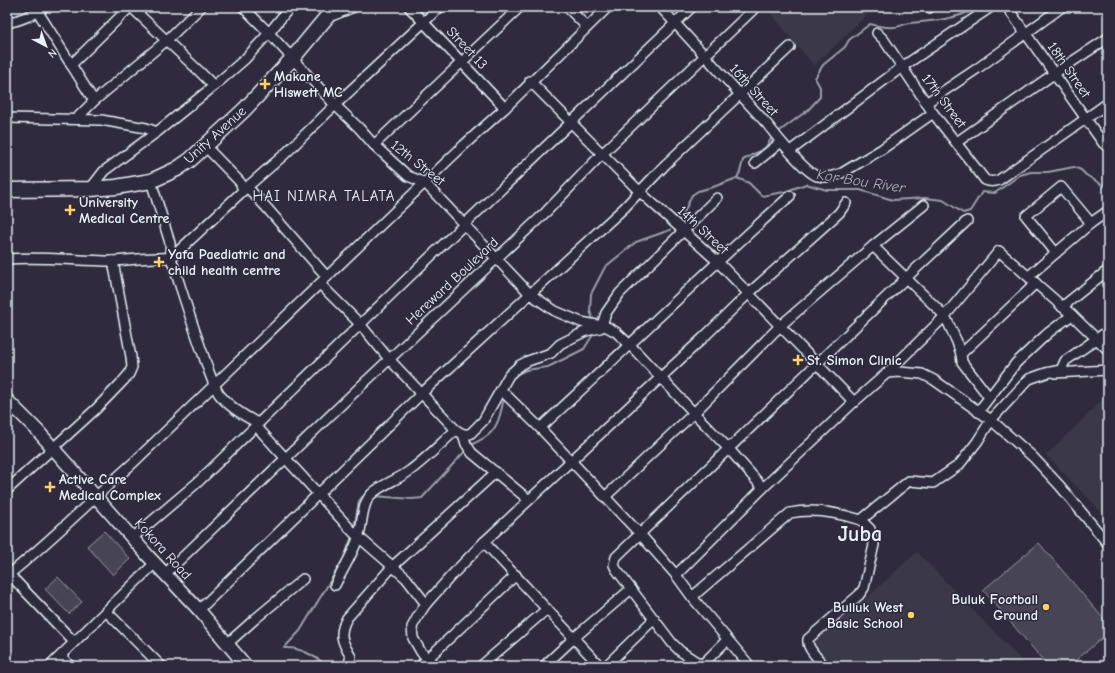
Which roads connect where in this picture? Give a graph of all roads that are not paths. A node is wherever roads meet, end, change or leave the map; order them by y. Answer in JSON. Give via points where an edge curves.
{"nodes":[{"id":1,"x":131,"y":7,"type":"edge"},
{"id":2,"x":201,"y":7,"type":"edge"},
{"id":3,"x":243,"y":7,"type":"edge"},
{"id":4,"x":290,"y":7,"type":"edge"},
{"id":5,"x":354,"y":7,"type":"edge"},
{"id":6,"x":409,"y":7,"type":"edge"},
{"id":7,"x":440,"y":7,"type":"edge"},
{"id":8,"x":520,"y":7,"type":"edge"},
{"id":9,"x":567,"y":7,"type":"edge"},
{"id":10,"x":608,"y":7,"type":"edge"},
{"id":11,"x":660,"y":7,"type":"edge"},
{"id":12,"x":692,"y":7,"type":"edge"},
{"id":13,"x":756,"y":7,"type":"edge"},
{"id":14,"x":991,"y":7,"type":"edge"},
{"id":15,"x":1007,"y":7,"type":"edge"},
{"id":16,"x":1062,"y":7,"type":"edge"},
{"id":17,"x":41,"y":9,"type":"edge"},
{"id":18,"x":331,"y":12,"type":"edge"},
{"id":19,"x":7,"y":23,"type":"edge"},
{"id":20,"x":424,"y":23,"type":"junction"},
{"id":21,"x":675,"y":23,"type":"junction"},
{"id":22,"x":587,"y":27,"type":"junction"},
{"id":23,"x":269,"y":33,"type":"junction"},
{"id":24,"x":877,"y":33,"type":"dead end"},
{"id":25,"x":1026,"y":33,"type":"junction"},
{"id":26,"x":1108,"y":38,"type":"edge"},
{"id":27,"x":167,"y":40,"type":"junction"},
{"id":28,"x":790,"y":47,"type":"dead end"},
{"id":29,"x":705,"y":56,"type":"junction"},
{"id":30,"x":292,"y":59,"type":"junction"},
{"id":31,"x":462,"y":63,"type":"junction"},
{"id":32,"x":71,"y":65,"type":"junction"},
{"id":33,"x":902,"y":67,"type":"junction"},
{"id":34,"x":1055,"y":73,"type":"junction"},
{"id":35,"x":530,"y":82,"type":"junction"},
{"id":36,"x":214,"y":86,"type":"junction"},
{"id":37,"x":739,"y":94,"type":"junction"},
{"id":38,"x":94,"y":101,"type":"junction"},
{"id":39,"x":926,"y":103,"type":"junction"},
{"id":40,"x":1108,"y":103,"type":"edge"},
{"id":41,"x":335,"y":105,"type":"junction"},
{"id":42,"x":504,"y":108,"type":"junction"},
{"id":43,"x":933,"y":113,"type":"junction"},
{"id":44,"x":7,"y":118,"type":"edge"},
{"id":45,"x":76,"y":119,"type":"junction"},
{"id":46,"x":1086,"y":119,"type":"junction"},
{"id":47,"x":571,"y":122,"type":"junction"},
{"id":48,"x":157,"y":132,"type":"junction"},
{"id":49,"x":781,"y":142,"type":"junction"},
{"id":50,"x":957,"y":142,"type":"junction"},
{"id":51,"x":374,"y":145,"type":"junction"},
{"id":52,"x":206,"y":146,"type":"junction"},
{"id":53,"x":1108,"y":147,"type":"edge"},
{"id":54,"x":790,"y":151,"type":"junction"},
{"id":55,"x":602,"y":154,"type":"junction"},
{"id":56,"x":755,"y":163,"type":"dead end"},
{"id":57,"x":151,"y":181,"type":"junction"},
{"id":58,"x":425,"y":183,"type":"junction"},
{"id":59,"x":90,"y":189,"type":"junction"},
{"id":60,"x":245,"y":189,"type":"junction"},
{"id":61,"x":7,"y":190,"type":"edge"},
{"id":62,"x":640,"y":192,"type":"junction"},
{"id":63,"x":790,"y":196,"type":"dead end"},
{"id":64,"x":717,"y":198,"type":"dead end"},
{"id":65,"x":846,"y":203,"type":"dead end"},
{"id":66,"x":924,"y":205,"type":"dead end"},
{"id":67,"x":1108,"y":211,"type":"edge"},
{"id":68,"x":967,"y":221,"type":"dead end"},
{"id":69,"x":1091,"y":223,"type":"junction"},
{"id":70,"x":464,"y":224,"type":"junction"},
{"id":71,"x":684,"y":231,"type":"junction"},
{"id":72,"x":873,"y":246,"type":"junction"},
{"id":73,"x":1056,"y":253,"type":"junction"},
{"id":74,"x":171,"y":258,"type":"junction"},
{"id":75,"x":7,"y":259,"type":"edge"},
{"id":76,"x":497,"y":259,"type":"junction"},
{"id":77,"x":113,"y":261,"type":"junction"},
{"id":78,"x":717,"y":261,"type":"junction"},
{"id":79,"x":1108,"y":270,"type":"edge"},
{"id":80,"x":1029,"y":276,"type":"junction"},
{"id":81,"x":327,"y":277,"type":"junction"},
{"id":82,"x":906,"y":278,"type":"junction"},
{"id":83,"x":1036,"y":283,"type":"junction"},
{"id":84,"x":320,"y":284,"type":"junction"},
{"id":85,"x":530,"y":294,"type":"junction"},
{"id":86,"x":748,"y":294,"type":"junction"},
{"id":87,"x":1062,"y":307,"type":"junction"},
{"id":88,"x":1072,"y":315,"type":"junction"},
{"id":89,"x":945,"y":316,"type":"junction"},
{"id":90,"x":360,"y":324,"type":"junction"},
{"id":91,"x":605,"y":326,"type":"junction"},
{"id":92,"x":780,"y":326,"type":"junction"},
{"id":93,"x":1108,"y":331,"type":"edge"},
{"id":94,"x":1097,"y":339,"type":"junction"},
{"id":95,"x":630,"y":345,"type":"junction"},
{"id":96,"x":1108,"y":350,"type":"edge"},
{"id":97,"x":962,"y":354,"type":"junction"},
{"id":98,"x":390,"y":359,"type":"junction"},
{"id":99,"x":817,"y":364,"type":"junction"},
{"id":100,"x":1108,"y":370,"type":"edge"},
{"id":101,"x":887,"y":373,"type":"junction"},
{"id":102,"x":1046,"y":373,"type":"junction"},
{"id":103,"x":661,"y":377,"type":"junction"},
{"id":104,"x":214,"y":385,"type":"junction"},
{"id":105,"x":501,"y":390,"type":"junction"},
{"id":106,"x":422,"y":393,"type":"junction"},
{"id":107,"x":989,"y":397,"type":"junction"},
{"id":108,"x":854,"y":402,"type":"junction"},
{"id":109,"x":9,"y":406,"type":"edge"},
{"id":110,"x":978,"y":412,"type":"junction"},
{"id":111,"x":694,"y":413,"type":"junction"},
{"id":112,"x":990,"y":420,"type":"junction"},
{"id":113,"x":257,"y":424,"type":"junction"},
{"id":114,"x":540,"y":428,"type":"junction"},
{"id":115,"x":459,"y":432,"type":"junction"},
{"id":116,"x":53,"y":448,"type":"junction"},
{"id":117,"x":729,"y":449,"type":"junction"},
{"id":118,"x":286,"y":458,"type":"junction"},
{"id":119,"x":572,"y":461,"type":"junction"},
{"id":120,"x":496,"y":472,"type":"junction"},
{"id":121,"x":764,"y":488,"type":"junction"},
{"id":122,"x":7,"y":490,"type":"edge"},
{"id":123,"x":319,"y":494,"type":"junction"},
{"id":124,"x":95,"y":496,"type":"junction"},
{"id":125,"x":606,"y":496,"type":"junction"},
{"id":126,"x":529,"y":500,"type":"junction"},
{"id":127,"x":861,"y":520,"type":"junction"},
{"id":128,"x":640,"y":534,"type":"junction"},
{"id":129,"x":359,"y":537,"type":"junction"},
{"id":130,"x":132,"y":538,"type":"junction"},
{"id":131,"x":484,"y":542,"type":"junction"},
{"id":132,"x":1108,"y":544,"type":"edge"},
{"id":133,"x":155,"y":563,"type":"junction"},
{"id":134,"x":392,"y":567,"type":"junction"},
{"id":135,"x":8,"y":574,"type":"edge"},
{"id":136,"x":165,"y":574,"type":"junction"},
{"id":137,"x":516,"y":575,"type":"junction"},
{"id":138,"x":676,"y":575,"type":"junction"},
{"id":139,"x":303,"y":579,"type":"dead end"},
{"id":140,"x":335,"y":584,"type":"dead end"},
{"id":141,"x":631,"y":589,"type":"junction"},
{"id":142,"x":692,"y":597,"type":"junction"},
{"id":143,"x":426,"y":604,"type":"junction"},
{"id":144,"x":547,"y":609,"type":"junction"},
{"id":145,"x":199,"y":610,"type":"junction"},
{"id":146,"x":106,"y":611,"type":"junction"},
{"id":147,"x":654,"y":619,"type":"junction"},
{"id":148,"x":574,"y":638,"type":"junction"},
{"id":149,"x":727,"y":640,"type":"junction"},
{"id":150,"x":74,"y":642,"type":"junction"},
{"id":151,"x":227,"y":644,"type":"junction"},
{"id":152,"x":61,"y":656,"type":"junction"},
{"id":153,"x":428,"y":658,"type":"junction"},
{"id":154,"x":50,"y":666,"type":"edge"},
{"id":155,"x":70,"y":666,"type":"edge"},
{"id":156,"x":161,"y":666,"type":"edge"},
{"id":157,"x":246,"y":666,"type":"edge"},
{"id":158,"x":348,"y":666,"type":"edge"},
{"id":159,"x":420,"y":666,"type":"edge"},
{"id":160,"x":436,"y":666,"type":"edge"},
{"id":161,"x":481,"y":666,"type":"edge"},
{"id":162,"x":544,"y":666,"type":"edge"},
{"id":163,"x":600,"y":666,"type":"edge"},
{"id":164,"x":606,"y":666,"type":"edge"},
{"id":165,"x":702,"y":666,"type":"edge"},
{"id":166,"x":750,"y":666,"type":"edge"},
{"id":167,"x":824,"y":666,"type":"edge"}],
"edges":[{"from":1,"to":27,"type":"street"},
{"from":1,"to":32,"type":"street"},
{"from":2,"to":27,"type":"street"},
{"from":3,"to":23,"type":"street","name":"12th Street"},
{"from":4,"to":23,"type":"street"},
{"from":5,"to":18,"type":"street"},
{"from":6,"to":20,"type":"street","name":"Street 13"},
{"from":7,"to":20,"type":"street"},
{"from":8,"to":31,"type":"street"},
{"from":9,"to":22,"type":"street"},
{"from":10,"to":22,"type":"street"},
{"from":11,"to":21,"type":"street","name":"16th Street"},
{"from":12,"to":21,"type":"street"},
{"from":13,"to":29,"type":"street","name":"Hereward Boulevard"},
{"from":14,"to":33,"type":"street"},
{"from":15,"to":25,"type":"street","name":"18th Street"},
{"from":16,"to":25,"type":"street"},
{"from":17,"to":19,"type":"street"},
{"from":17,"to":32,"type":"street"},
{"from":18,"to":30,"type":"main road","name":"Unity Avenue"},
{"from":20,"to":31,"type":"street","name":"Street 13"},
{"from":20,"to":41,"type":"street"},
{"from":21,"to":29,"type":"street","name":"16th Street"},
{"from":21,"to":47,"type":"street"},
{"from":22,"to":35,"type":"street"},
{"from":23,"to":30,"type":"street","name":"12th Street"},
{"from":23,"to":36,"type":"street","via":[[245,59]]},
{"from":24,"to":33,"type":"street","name":"17th Street"},
{"from":25,"to":34,"type":"street","name":"18th Street"},
{"from":25,"to":39,"type":"street"},
{"from":26,"to":34,"type":"street"},
{"from":27,"to":36,"type":"street"},
{"from":27,"to":38,"type":"street"},
{"from":28,"to":37,"type":"street"},
{"from":29,"to":37,"type":"street","name":"16th Street"},
{"from":29,"to":55,"type":"street","name":"Hereward Boulevard"},
{"from":30,"to":41,"type":"street","name":"12th Street"},
{"from":30,"to":52,"type":"main road","name":"Unity Avenue"},
{"from":31,"to":42,"type":"street","name":"Street 13"},
{"from":31,"to":51,"type":"street"},
{"from":32,"to":38,"type":"street"},
{"from":33,"to":39,"type":"street","name":"17th Street"},
{"from":33,"to":54,"type":"street"},
{"from":34,"to":46,"type":"street","name":"18th Street"},
{"from":34,"to":50,"type":"street"},
{"from":35,"to":42,"type":"street"},
{"from":35,"to":47,"type":"street","name":"14th Street"},
{"from":36,"to":48,"type":"street"},
{"from":37,"to":49,"type":"street","name":"16th Street"},
{"from":37,"to":62,"type":"street"},
{"from":38,"to":45,"type":"street"},
{"from":39,"to":43,"type":"street","name":"17th Street"},
{"from":40,"to":46,"type":"street"},
{"from":41,"to":51,"type":"street","name":"12th Street"},
{"from":41,"to":60,"type":"street"},
{"from":42,"to":58,"type":"street"},
{"from":43,"to":50,"type":"street","name":"17th Street"},
{"from":43,"to":54,"type":"street","name":"16th Street","via":[[882,149],[836,176],[817,176],[806,169]]},
{"from":44,"to":45,"type":"street"},
{"from":45,"to":48,"type":"street","via":[[126,124]]},
{"from":46,"to":50,"type":"street","name":"17th Street","via":[[999,180],[992,182],[985,180]]},
{"from":46,"to":53,"type":"street","name":"18th Street"},
{"from":47,"to":55,"type":"street","name":"14th Street"},
{"from":47,"to":70,"type":"street"},
{"from":48,"to":59,"type":"street","via":[[104,171]]},
{"from":49,"to":54,"type":"street","name":"16th Street"},
{"from":49,"to":56,"type":"street"},
{"from":51,"to":58,"type":"street","name":"12th Street","via":[[408,176]]},
{"from":52,"to":57,"type":"main road","name":"Unity Avenue","via":[[190,160]]},
{"from":52,"to":60,"type":"street"},
{"from":55,"to":62,"type":"street","name":"14th Street"},
{"from":55,"to":76,"type":"street","name":"Hereward Boulevard"},
{"from":57,"to":59,"type":"main road","name":"Unity Avenue"},
{"from":57,"to":74,"type":"street","via":[[170,243]]},
{"from":58,"to":70,"type":"street","name":"12th Street"},
{"from":58,"to":81,"type":"street"},
{"from":59,"to":61,"type":"main road","name":"Unity Avenue"},
{"from":60,"to":74,"type":"street"},
{"from":60,"to":81,"type":"street","via":[[266,206]]},
{"from":62,"to":71,"type":"street","name":"14th Street"},
{"from":62,"to":85,"type":"street"},
{"from":63,"to":78,"type":"street"},
{"from":64,"to":71,"type":"street"},
{"from":65,"to":86,"type":"street","via":[[839,213]]},
{"from":66,"to":72,"type":"street"},
{"from":67,"to":69,"type":"street"},
{"from":68,"to":82,"type":"street"},
{"from":69,"to":73,"type":"street"},
{"from":69,"to":73,"type":"street","via":[[1060,187],[1026,216]]},
{"from":70,"to":76,"type":"street","name":"12th Street"},
{"from":70,"to":90,"type":"street"},
{"from":71,"to":78,"type":"street","name":"14th Street"},
{"from":71,"to":91,"type":"street","via":[[620,293],[606,313]]},
{"from":72,"to":82,"type":"street"},
{"from":72,"to":92,"type":"street"},
{"from":73,"to":80,"type":"street"},
{"from":74,"to":77,"type":"street"},
{"from":74,"to":104,"type":"street"},
{"from":75,"to":77,"type":"street","via":[[23,257]]},
{"from":76,"to":85,"type":"street","name":"12th Street"},
{"from":76,"to":98,"type":"street","name":"Hereward Boulevard"},
{"from":77,"to":116,"type":"street","via":[[132,367],[130,374]]},
{"from":78,"to":86,"type":"street","name":"14th Street"},
{"from":78,"to":95,"type":"street"},
{"from":79,"to":87,"type":"street"},
{"from":80,"to":83,"type":"street"},
{"from":80,"to":89,"type":"street","via":[[999,251]]},
{"from":81,"to":84,"type":"street"},
{"from":82,"to":89,"type":"street"},
{"from":82,"to":99,"type":"street"},
{"from":83,"to":87,"type":"street"},
{"from":83,"to":97,"type":"street"},
{"from":84,"to":90,"type":"street"},
{"from":84,"to":104,"type":"street"},
{"from":85,"to":91,"type":"street","name":"12th Street","via":[[555,311],[581,322]]},
{"from":85,"to":106,"type":"street"},
{"from":86,"to":92,"type":"street","name":"14th Street"},
{"from":86,"to":103,"type":"street"},
{"from":87,"to":88,"type":"street"},
{"from":88,"to":94,"type":"street"},
{"from":88,"to":107,"type":"street","via":[[1016,363]]},
{"from":89,"to":97,"type":"street"},
{"from":89,"to":101,"type":"street"},
{"from":90,"to":98,"type":"street"},
{"from":90,"to":113,"type":"street"},
{"from":91,"to":95,"type":"street","name":"12th Street"},
{"from":91,"to":105,"type":"street","via":[[586,331],[560,344],[551,353],[520,365],[509,375]]},
{"from":92,"to":99,"type":"street","name":"14th Street"},
{"from":92,"to":111,"type":"street"},
{"from":93,"to":94,"type":"street"},
{"from":94,"to":96,"type":"street"},
{"from":94,"to":102,"type":"street","via":[[1065,361],[1061,370]]},
{"from":95,"to":103,"type":"street","name":"12th Street"},
{"from":95,"to":114,"type":"street"},
{"from":97,"to":107,"type":"street","via":[[962,362]]},
{"from":98,"to":106,"type":"street"},
{"from":98,"to":118,"type":"street","name":"Hereward Boulevard"},
{"from":99,"to":108,"type":"street","name":"14th Street"},
{"from":99,"to":117,"type":"street"},
{"from":100,"to":102,"type":"street"},
{"from":101,"to":108,"type":"street"},
{"from":101,"to":110,"type":"street","via":[[922,374]]},
{"from":102,"to":112,"type":"street","via":[[1029,379]]},
{"from":103,"to":111,"type":"street","name":"12th Street"},
{"from":103,"to":119,"type":"street"},
{"from":104,"to":113,"type":"street","via":[[220,395],[243,416]]},
{"from":104,"to":124,"type":"street"},
{"from":105,"to":114,"type":"street"},
{"from":105,"to":115,"type":"street","via":[[477,428],[470,434]]},
{"from":106,"to":115,"type":"street"},
{"from":106,"to":123,"type":"street"},
{"from":107,"to":110,"type":"street"},
{"from":108,"to":121,"type":"street"},
{"from":109,"to":116,"type":"street","name":"Kokora Road"},
{"from":110,"to":112,"type":"street"},
{"from":111,"to":117,"type":"street","name":"12th Street"},
{"from":111,"to":125,"type":"street"},
{"from":112,"to":127,"type":"street","via":[[977,442],[958,464],[933,483],[909,481]]},
{"from":112,"to":132,"type":"street","via":[[1033,457]]},
{"from":113,"to":118,"type":"street"},
{"from":113,"to":130,"type":"street","via":[[183,495]]},
{"from":114,"to":119,"type":"street"},
{"from":115,"to":120,"type":"street","via":[[468,448]]},
{"from":115,"to":129,"type":"street","via":[[399,479],[369,496]]},
{"from":116,"to":122,"type":"street"},
{"from":116,"to":124,"type":"street","name":"Kokora Road"},
{"from":117,"to":121,"type":"street","name":"12th Street"},
{"from":117,"to":128,"type":"street"},
{"from":118,"to":123,"type":"street"},
{"from":118,"to":136,"type":"street","name":"Hereward Boulevard"},
{"from":119,"to":125,"type":"street"},
{"from":119,"to":126,"type":"street"},
{"from":120,"to":126,"type":"street"},
{"from":120,"to":134,"type":"street"},
{"from":121,"to":138,"type":"street"},
{"from":123,"to":129,"type":"street"},
{"from":123,"to":145,"type":"street"},
{"from":124,"to":130,"type":"street","name":"Kokora Road"},
{"from":124,"to":135,"type":"street","via":[[23,564]]},
{"from":125,"to":128,"type":"street"},
{"from":126,"to":131,"type":"street"},
{"from":127,"to":142,"type":"street","via":[[846,515],[804,510],[790,513]]},
{"from":127,"to":167,"type":"street","via":[[870,529],[874,545],[864,588],[807,642]]},
{"from":128,"to":138,"type":"street"},
{"from":128,"to":141,"type":"street","via":[[619,553],[614,562],[616,569]]},
{"from":129,"to":134,"type":"street"},
{"from":129,"to":140,"type":"street"},
{"from":130,"to":133,"type":"street","name":"Kokora Road"},
{"from":131,"to":137,"type":"street"},
{"from":131,"to":143,"type":"street"},
{"from":133,"to":136,"type":"street","name":"Kokora Road"},
{"from":133,"to":146,"type":"street"},
{"from":134,"to":143,"type":"street","via":[[406,578]]},
{"from":134,"to":158,"type":"street","via":[[342,627],[342,637],[351,658]]},
{"from":135,"to":150,"type":"street"},
{"from":136,"to":145,"type":"street","name":"Kokora Road"},
{"from":137,"to":144,"type":"street"},
{"from":137,"to":153,"type":"street"},
{"from":138,"to":142,"type":"street"},
{"from":139,"to":151,"type":"street"},
{"from":141,"to":147,"type":"street"},
{"from":141,"to":148,"type":"street"},
{"from":142,"to":149,"type":"street"},
{"from":143,"to":153,"type":"street","via":[[412,627],[413,638]]},
{"from":144,"to":148,"type":"street"},
{"from":144,"to":161,"type":"street"},
{"from":145,"to":151,"type":"street","name":"Kokora Road"},
{"from":146,"to":150,"type":"street"},
{"from":146,"to":156,"type":"street"},
{"from":147,"to":164,"type":"street"},
{"from":147,"to":165,"type":"street","via":[[676,648]]},
{"from":148,"to":162,"type":"street"},
{"from":148,"to":163,"type":"street"},
{"from":149,"to":165,"type":"street"},
{"from":149,"to":166,"type":"street"},
{"from":150,"to":152,"type":"street"},
{"from":151,"to":157,"type":"street","name":"Kokora Road"},
{"from":152,"to":154,"type":"street"},
{"from":152,"to":155,"type":"street"},
{"from":153,"to":159,"type":"street"},
{"from":153,"to":160,"type":"street"}]}
